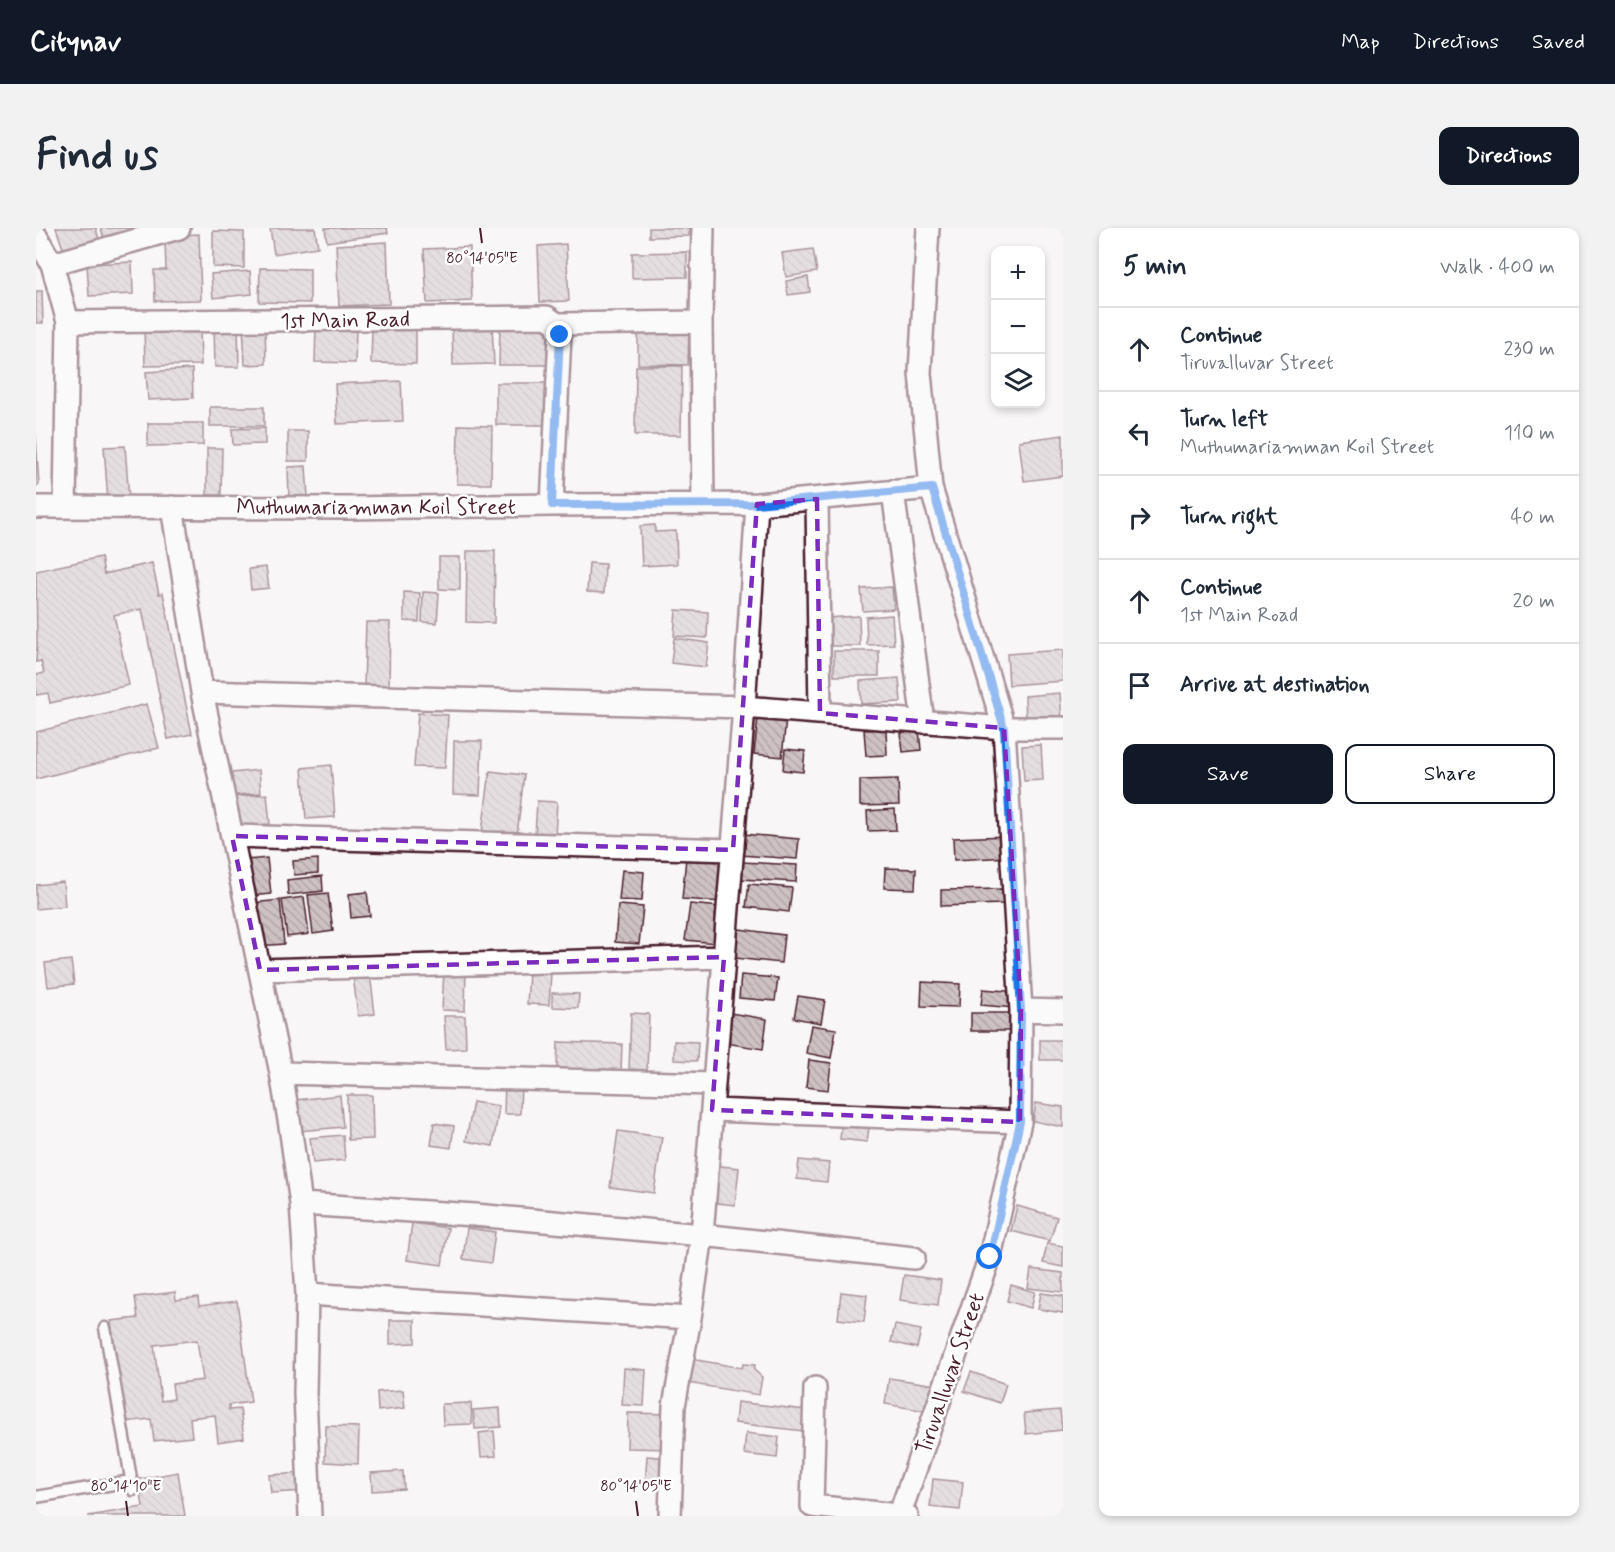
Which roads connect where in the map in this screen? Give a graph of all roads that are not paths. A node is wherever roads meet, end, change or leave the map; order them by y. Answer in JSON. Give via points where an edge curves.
{"nodes":[{"id":1,"x":179,"y":228,"type":"edge"},
{"id":2,"x":703,"y":228,"type":"edge"},
{"id":3,"x":928,"y":228,"type":"edge"},
{"id":4,"x":36,"y":236,"type":"edge"},
{"id":5,"x":52,"y":264,"type":"junction"},
{"id":6,"x":68,"y":322,"type":"junction"},
{"id":7,"x":701,"y":322,"type":"junction"},
{"id":8,"x":557,"y":324,"type":"junction"},
{"id":9,"x":932,"y":488,"type":"junction"},
{"id":10,"x":893,"y":491,"type":"junction"},
{"id":11,"x":817,"y":499,"type":"junction"},
{"id":12,"x":703,"y":504,"type":"junction"},
{"id":13,"x":756,"y":504,"type":"junction"},
{"id":14,"x":552,"y":505,"type":"junction"},
{"id":15,"x":36,"y":507,"type":"edge"},
{"id":16,"x":65,"y":507,"type":"junction"},
{"id":17,"x":172,"y":507,"type":"junction"},
{"id":18,"x":202,"y":692,"type":"junction"},
{"id":19,"x":744,"y":707,"type":"junction"},
{"id":20,"x":820,"y":713,"type":"junction"},
{"id":21,"x":923,"y":722,"type":"junction"},
{"id":22,"x":1004,"y":728,"type":"junction"},
{"id":23,"x":1063,"y":728,"type":"edge"},
{"id":24,"x":232,"y":836,"type":"junction"},
{"id":25,"x":733,"y":850,"type":"junction"},
{"id":26,"x":724,"y":957,"type":"junction"},
{"id":27,"x":260,"y":970,"type":"junction"},
{"id":28,"x":1021,"y":1010,"type":"junction"},
{"id":29,"x":1063,"y":1011,"type":"edge"},
{"id":30,"x":281,"y":1073,"type":"junction"},
{"id":31,"x":714,"y":1083,"type":"junction"},
{"id":32,"x":712,"y":1110,"type":"junction"},
{"id":33,"x":1020,"y":1122,"type":"junction"},
{"id":34,"x":302,"y":1204,"type":"junction"},
{"id":35,"x":702,"y":1235,"type":"junction"},
{"id":36,"x":914,"y":1258,"type":"dead end"},
{"id":37,"x":307,"y":1294,"type":"junction"},
{"id":38,"x":690,"y":1318,"type":"junction"},
{"id":39,"x":105,"y":1328,"type":"dead end"},
{"id":40,"x":815,"y":1388,"type":"dead end"},
{"id":41,"x":36,"y":1497,"type":"edge"},
{"id":42,"x":812,"y":1511,"type":"edge"},
{"id":43,"x":310,"y":1516,"type":"edge"},
{"id":44,"x":670,"y":1516,"type":"edge"},
{"id":45,"x":899,"y":1516,"type":"edge"},
{"id":46,"x":907,"y":1516,"type":"edge"}],
"edges":[{"from":1,"to":5,"type":"street"},
{"from":2,"to":7,"type":"street"},
{"from":3,"to":9,"type":"street","name":"Tiruvalluvar Street","via":[[920,373]]},
{"from":4,"to":5,"type":"street"},
{"from":5,"to":6,"type":"street"},
{"from":6,"to":8,"type":"street","name":"1st Main Road","via":[[547,317]]},
{"from":6,"to":16,"type":"street"},
{"from":7,"to":8,"type":"street","name":"1st Main Road"},
{"from":7,"to":12,"type":"street"},
{"from":8,"to":14,"type":"street","via":[[560,335]]},
{"from":9,"to":10,"type":"street","name":"Muthumariamman Koil Street"},
{"from":9,"to":22,"type":"street","name":"Tiruvalluvar Street"},
{"from":10,"to":11,"type":"street","name":"Muthumariamman Koil Street"},
{"from":10,"to":21,"type":"street"},
{"from":11,"to":13,"type":"street","name":"Muthumariamman Koil Street"},
{"from":11,"to":20,"type":"street"},
{"from":12,"to":13,"type":"street","name":"Muthumariamman Koil Street"},
{"from":12,"to":14,"type":"street","name":"Muthumariamman Koil Street"},
{"from":13,"to":19,"type":"street"},
{"from":14,"to":17,"type":"street","name":"Muthumariamman Koil Street"},
{"from":15,"to":16,"type":"street","name":"Muthumariamman Koil Street"},
{"from":16,"to":17,"type":"street","name":"Muthumariamman Koil Street"},
{"from":17,"to":18,"type":"street"},
{"from":18,"to":19,"type":"street"},
{"from":18,"to":24,"type":"street"},
{"from":19,"to":20,"type":"street"},
{"from":19,"to":25,"type":"street"},
{"from":20,"to":21,"type":"street"},
{"from":21,"to":22,"type":"street"},
{"from":22,"to":23,"type":"street"},
{"from":22,"to":28,"type":"street","name":"Tiruvalluvar Street"},
{"from":24,"to":25,"type":"street"},
{"from":24,"to":27,"type":"street"},
{"from":25,"to":26,"type":"street"},
{"from":26,"to":27,"type":"street"},
{"from":26,"to":31,"type":"street"},
{"from":27,"to":30,"type":"street"},
{"from":28,"to":29,"type":"street"},
{"from":28,"to":33,"type":"street","name":"Tiruvalluvar Street"},
{"from":30,"to":31,"type":"street"},
{"from":30,"to":34,"type":"street"},
{"from":31,"to":32,"type":"street"},
{"from":32,"to":33,"type":"street"},
{"from":32,"to":35,"type":"street"},
{"from":33,"to":45,"type":"street","name":"Tiruvalluvar Street","via":[[990,1257]]},
{"from":34,"to":35,"type":"street"},
{"from":34,"to":37,"type":"street"},
{"from":35,"to":36,"type":"street"},
{"from":35,"to":38,"type":"street"},
{"from":37,"to":38,"type":"street"},
{"from":37,"to":43,"type":"street","via":[[305,1393]]},
{"from":38,"to":44,"type":"street","via":[[674,1406]]},
{"from":39,"to":41,"type":"lane","via":[[132,1485]]},
{"from":40,"to":42,"type":"street"},
{"from":42,"to":45,"type":"street"},
{"from":45,"to":46,"type":"street"}]}
